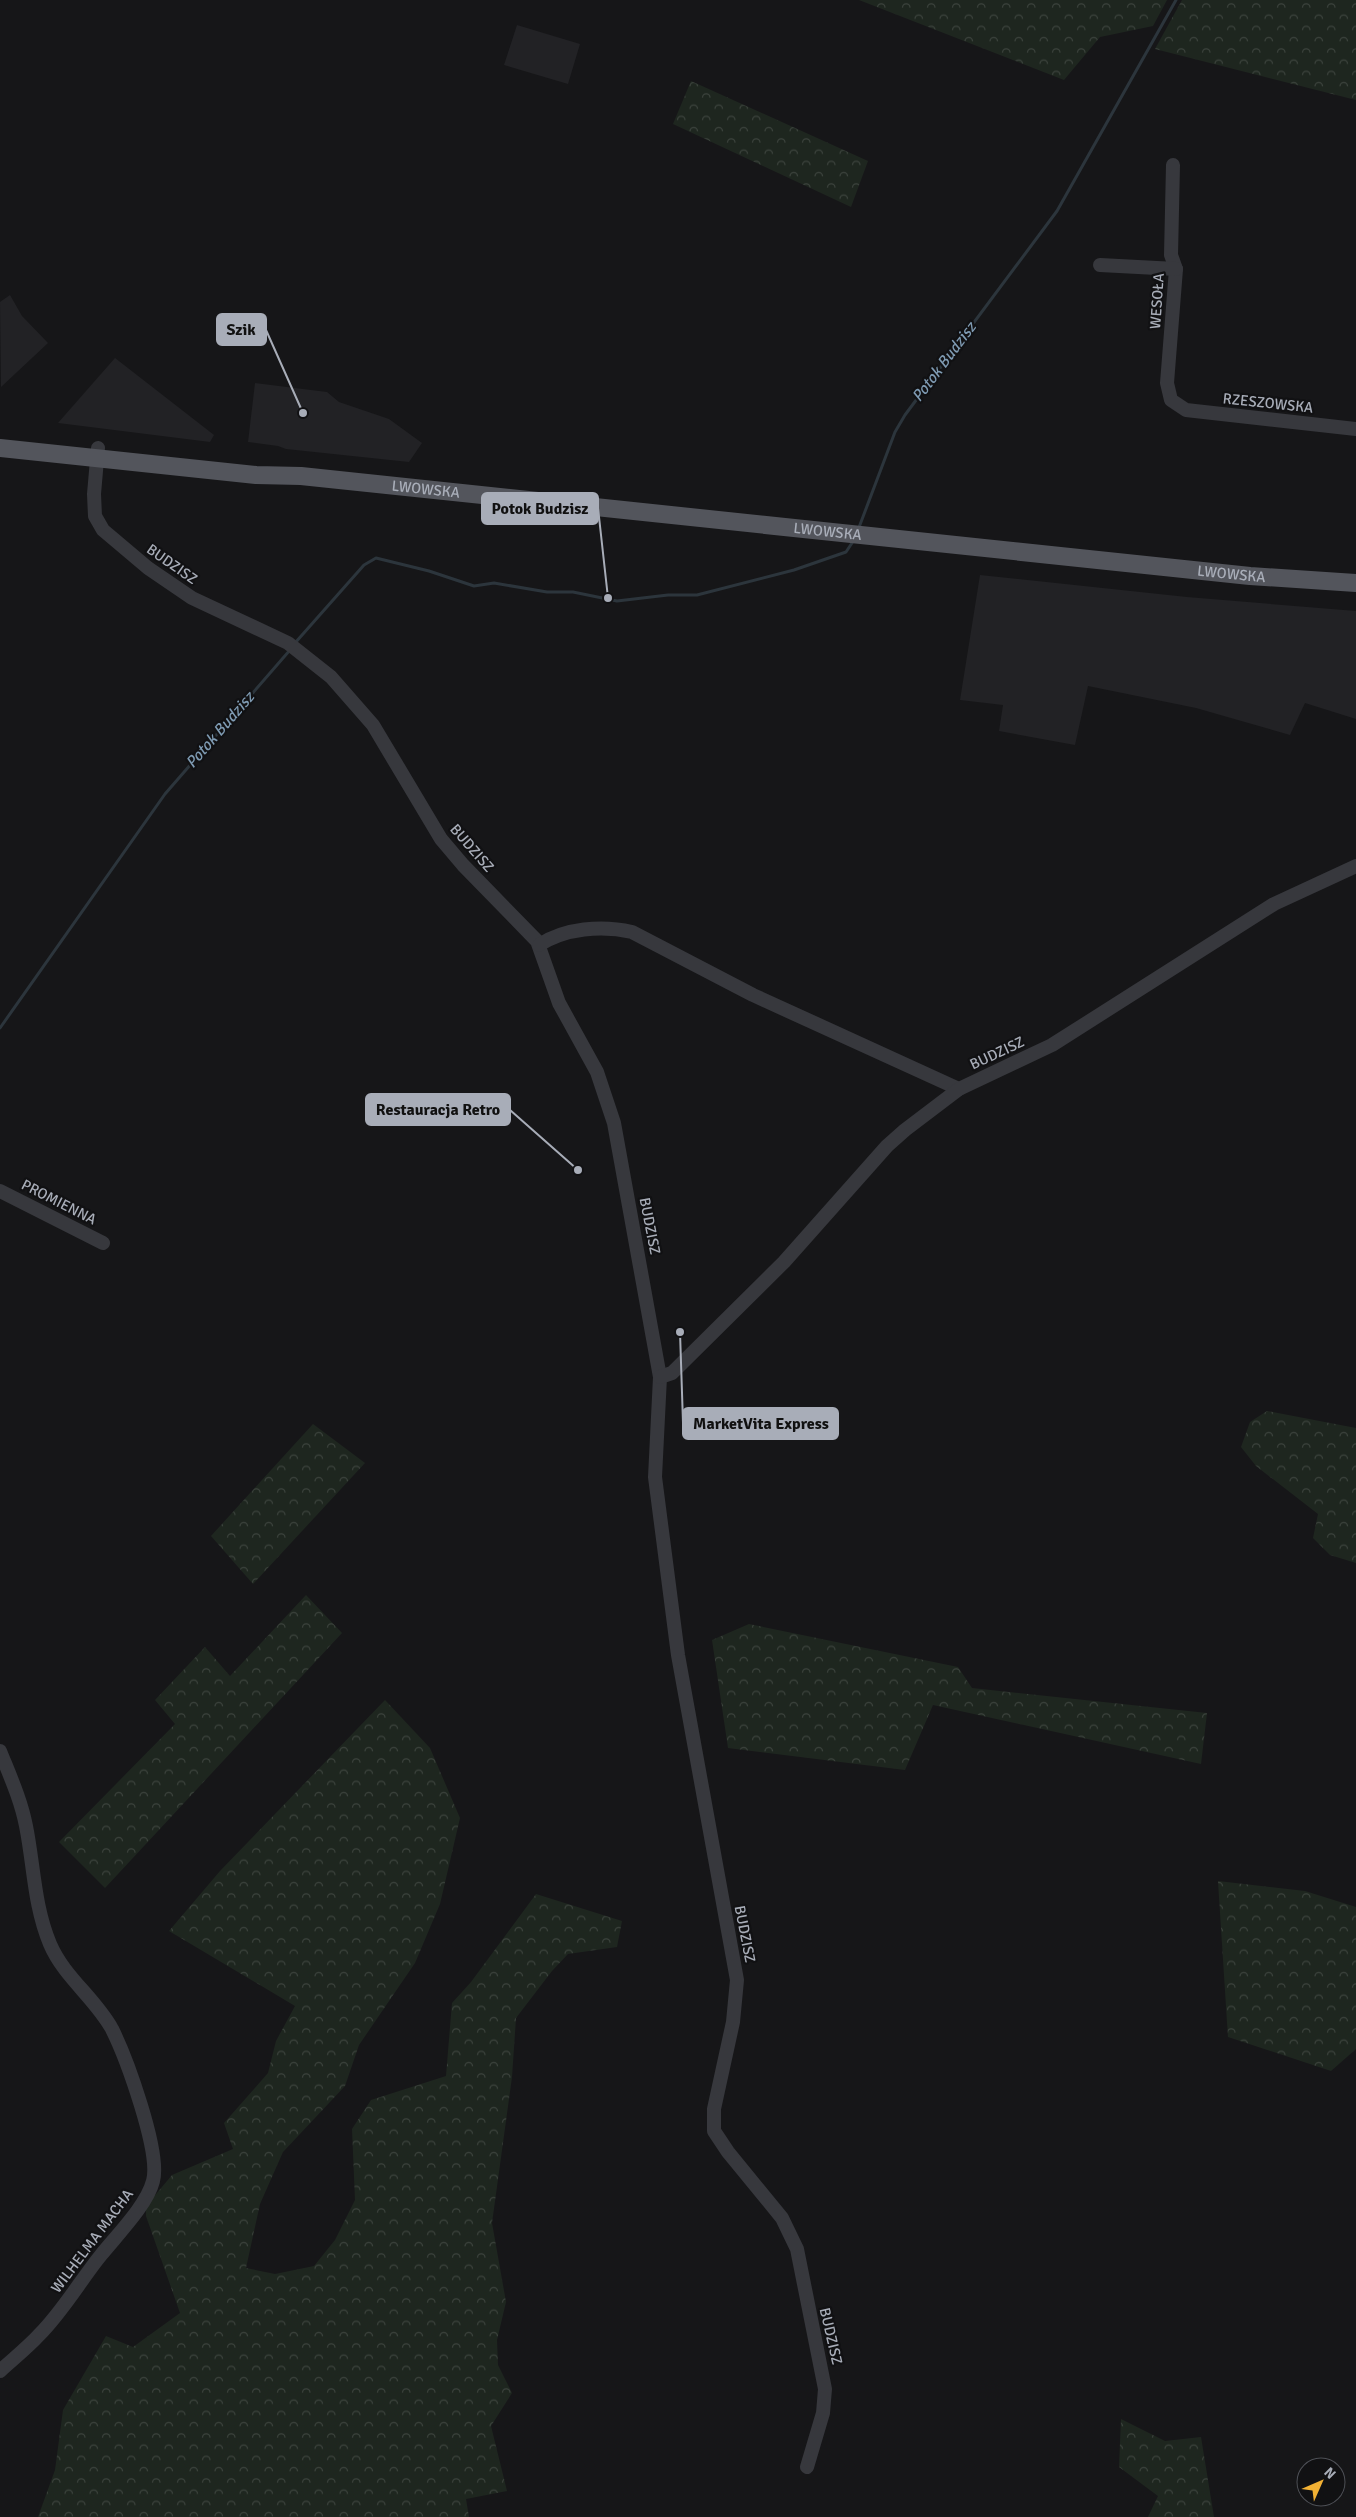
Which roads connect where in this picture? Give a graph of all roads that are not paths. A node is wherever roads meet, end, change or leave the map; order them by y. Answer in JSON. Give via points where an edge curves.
{"nodes":[{"id":1,"x":1173,"y":165,"type":"dead end"},
{"id":2,"x":1100,"y":265,"type":"dead end"},
{"id":3,"x":1176,"y":270,"type":"junction"},
{"id":4,"x":1177,"y":406,"type":"joint"},
{"id":5,"x":1356,"y":429,"type":"edge"},
{"id":6,"x":0,"y":439,"type":"edge"},
{"id":7,"x":0,"y":448,"type":"edge"},
{"id":8,"x":97,"y":454,"type":"junction"},
{"id":9,"x":1356,"y":583,"type":"edge"},
{"id":10,"x":1356,"y":866,"type":"edge"},
{"id":11,"x":540,"y":945,"type":"junction"},
{"id":12,"x":959,"y":1089,"type":"junction"},
{"id":13,"x":0,"y":1191,"type":"edge"},
{"id":14,"x":103,"y":1243,"type":"dead end"},
{"id":15,"x":660,"y":1377,"type":"junction"},
{"id":16,"x":0,"y":1751,"type":"edge"},
{"id":17,"x":0,"y":2371,"type":"edge"},
{"id":18,"x":807,"y":2467,"type":"dead end"}],
"edges":[{"from":1,"to":3,"type":"street","name":"WESOŁA","via":[[1171,255]]},
{"from":2,"to":3,"type":"street"},
{"from":3,"to":4,"type":"street","name":"WESOŁA","via":[[1167,383],[1170,400]]},
{"from":4,"to":5,"type":"street","name":"RZESZOWSKA","via":[[1186,410]]},
{"from":6,"to":8,"type":"main road","name":"LWOWSKA"},
{"from":7,"to":8,"type":"main road","name":"LWOWSKA"},
{"from":8,"to":9,"type":"main road","name":"LWOWSKA","via":[[257,466],[301,476],[863,536],[1250,576]]},
{"from":8,"to":11,"type":"street","name":"BUDZISZ","via":[[95,516],[110,538],[192,598],[292,646],[330,677],[384,740],[441,839]]},
{"from":10,"to":12,"type":"street","name":"BUDZISZ","via":[[1274,904],[1052,1045]]},
{"from":11,"to":12,"type":"street","via":[[563,933],[613,928],[632,932],[753,995]]},
{"from":11,"to":15,"type":"street","name":"BUDZISZ","via":[[559,1003],[597,1072],[612,1113]]},
{"from":12,"to":15,"type":"street","name":"BUDZISZ","via":[[888,1146],[748,1299],[672,1373]]},
{"from":13,"to":14,"type":"street","name":"PROMIENNA"},
{"from":15,"to":18,"type":"street","name":"BUDZISZ","via":[[655,1455],[658,1509],[681,1678],[737,1980],[733,2022],[714,2109],[714,2131],[782,2218],[797,2249],[825,2389],[823,2413]]},
{"from":16,"to":17,"type":"street","name":"WILHELMA MACHA","via":[[23,1811],[36,1898],[46,1934],[59,1962],[102,2015],[116,2038],[138,2100],[154,2168],[149,2190],[127,2224],[40,2335]]}]}
